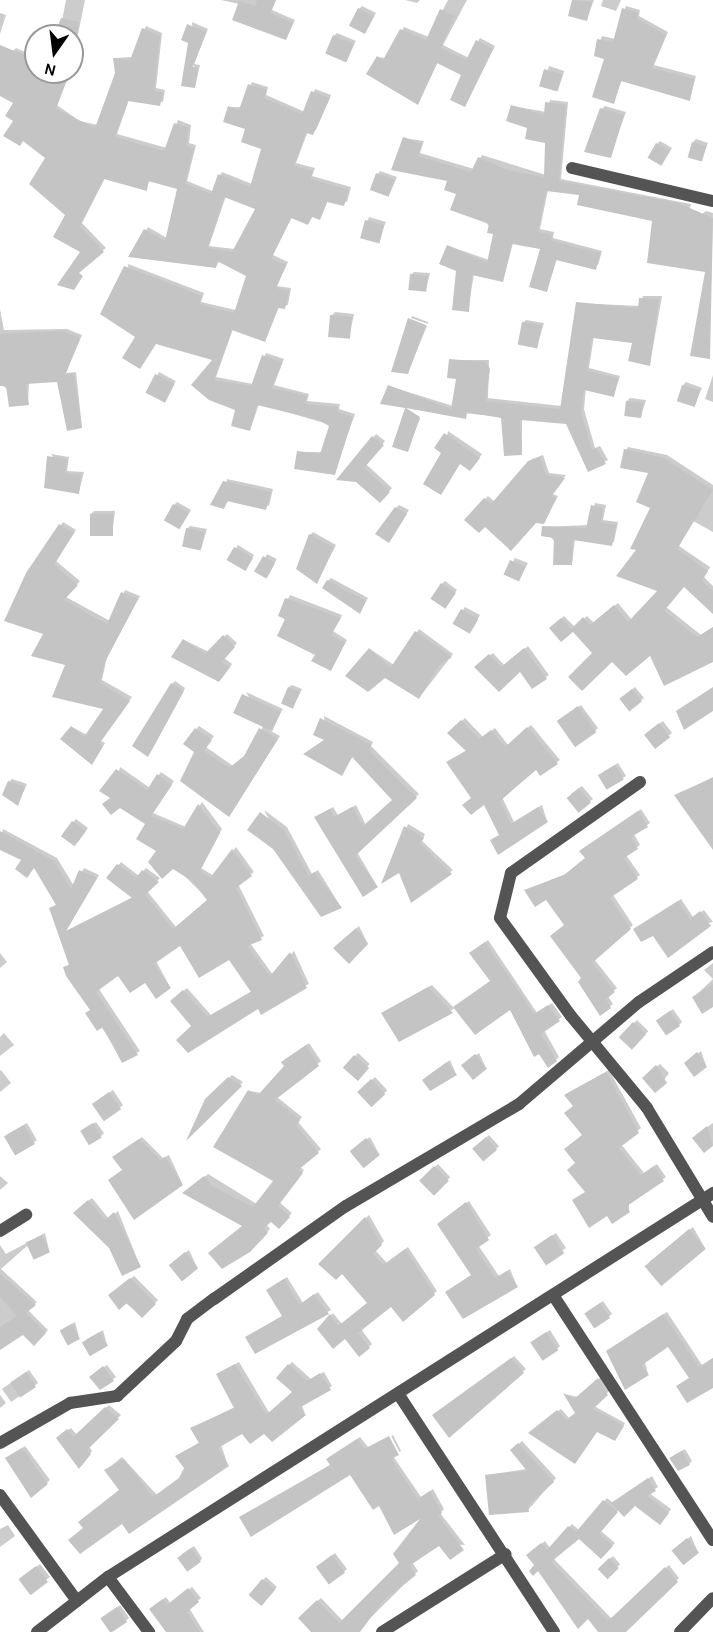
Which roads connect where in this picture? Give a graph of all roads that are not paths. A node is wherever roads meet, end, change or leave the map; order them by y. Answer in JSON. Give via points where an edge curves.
{"nodes":[{"id":1,"x":572,"y":168,"type":"dead end"},
{"id":2,"x":713,"y":201,"type":"edge"},
{"id":3,"x":640,"y":782,"type":"dead end"},
{"id":4,"x":713,"y":952,"type":"edge"},
{"id":5,"x":594,"y":1040,"type":"junction"},
{"id":6,"x":708,"y":1197,"type":"edge"},
{"id":7,"x":26,"y":1215,"type":"dead end"},
{"id":8,"x":713,"y":1217,"type":"edge"},
{"id":9,"x":0,"y":1231,"type":"edge"},
{"id":10,"x":555,"y":1298,"type":"junction"},
{"id":11,"x":399,"y":1395,"type":"junction"},
{"id":12,"x":0,"y":1443,"type":"edge"},
{"id":13,"x":0,"y":1495,"type":"edge"},
{"id":14,"x":713,"y":1540,"type":"edge"},
{"id":15,"x":506,"y":1554,"type":"junction"},
{"id":16,"x":108,"y":1577,"type":"junction"},
{"id":17,"x":713,"y":1598,"type":"edge"},
{"id":18,"x":77,"y":1601,"type":"junction"},
{"id":19,"x":37,"y":1632,"type":"edge"},
{"id":20,"x":149,"y":1632,"type":"edge"},
{"id":21,"x":382,"y":1632,"type":"edge"},
{"id":22,"x":554,"y":1632,"type":"edge"},
{"id":23,"x":680,"y":1632,"type":"edge"}],
"edges":[{"from":1,"to":2,"type":"street"},
{"from":3,"to":5,"type":"street","via":[[511,873],[502,894],[500,918]]},
{"from":4,"to":5,"type":"street"},
{"from":5,"to":6,"type":"street"},
{"from":5,"to":12,"type":"street","via":[[510,1110],[346,1206],[205,1306],[187,1320],[147,1372],[117,1396],[70,1403]]},
{"from":6,"to":8,"type":"street"},
{"from":6,"to":10,"type":"street"},
{"from":7,"to":9,"type":"street"},
{"from":10,"to":11,"type":"street"},
{"from":10,"to":14,"type":"street"},
{"from":11,"to":15,"type":"street"},
{"from":11,"to":16,"type":"street"},
{"from":13,"to":18,"type":"street"},
{"from":15,"to":21,"type":"street"},
{"from":15,"to":22,"type":"street"},
{"from":16,"to":18,"type":"street"},
{"from":16,"to":20,"type":"street"},
{"from":17,"to":23,"type":"street"},
{"from":18,"to":19,"type":"street"}]}
